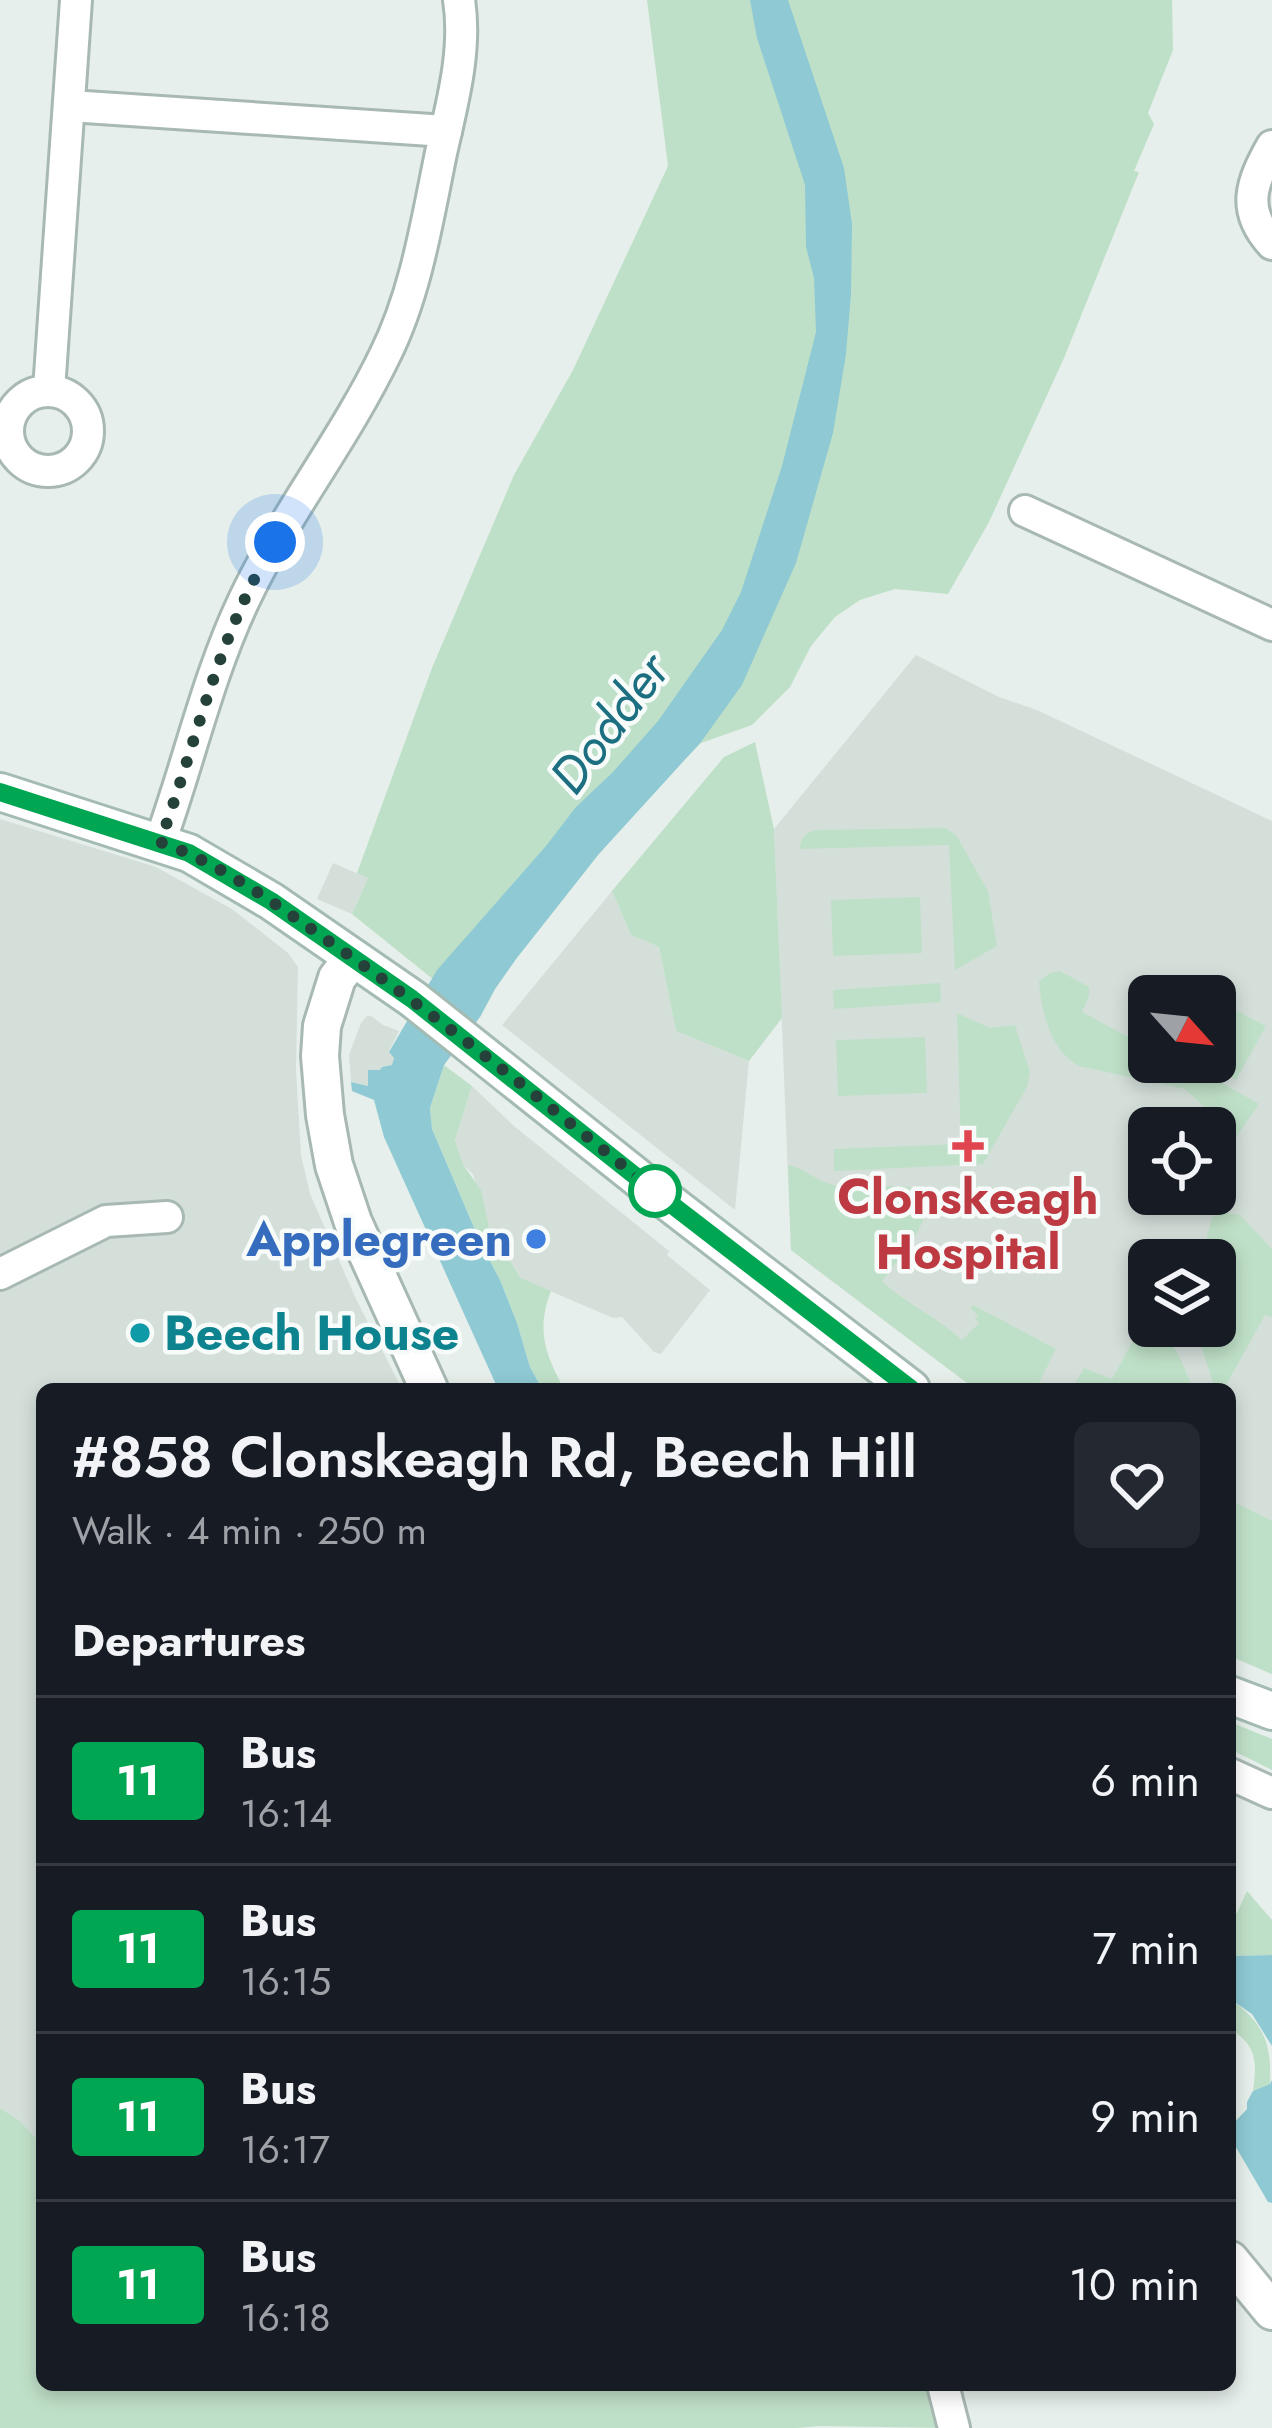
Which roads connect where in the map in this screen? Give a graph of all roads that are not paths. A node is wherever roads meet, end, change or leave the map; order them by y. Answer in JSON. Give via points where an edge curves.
{"nodes":[{"id":1,"x":76,"y":0,"type":"edge"},
{"id":2,"x":459,"y":0,"type":"edge"},
{"id":3,"x":70,"y":106,"type":"junction"},
{"id":4,"x":446,"y":131,"type":"junction"},
{"id":5,"x":1272,"y":146,"type":"edge"},
{"id":6,"x":1272,"y":244,"type":"edge"},
{"id":7,"x":50,"y":390,"type":"dead end"},
{"id":8,"x":1025,"y":511,"type":"dead end"},
{"id":9,"x":1272,"y":625,"type":"edge"},
{"id":10,"x":0,"y":791,"type":"edge"},
{"id":11,"x":160,"y":842,"type":"junction"},
{"id":12,"x":353,"y":958,"type":"junction"},
{"id":13,"x":167,"y":1217,"type":"dead end"},
{"id":14,"x":0,"y":1274,"type":"edge"},
{"id":15,"x":426,"y":1383,"type":"edge"},
{"id":16,"x":903,"y":1383,"type":"edge"},
{"id":17,"x":1236,"y":1697,"type":"edge"},
{"id":18,"x":1272,"y":1712,"type":"edge"},
{"id":19,"x":1236,"y":1777,"type":"edge"},
{"id":20,"x":1272,"y":1793,"type":"edge"},
{"id":21,"x":1236,"y":2267,"type":"edge"},
{"id":22,"x":1272,"y":2311,"type":"edge"},
{"id":23,"x":945,"y":2391,"type":"edge"},
{"id":24,"x":954,"y":2428,"type":"edge"}],
"edges":[{"from":1,"to":3,"type":"street"},
{"from":2,"to":4,"type":"street"},
{"from":3,"to":4,"type":"street"},
{"from":3,"to":7,"type":"street"},
{"from":4,"to":11,"type":"street","via":[[402,316],[241,606]]},
{"from":5,"to":6,"type":"street","via":[[1251,202]]},
{"from":8,"to":9,"type":"street"},
{"from":10,"to":11,"type":"main road"},
{"from":11,"to":12,"type":"main road","via":[[230,875]]},
{"from":12,"to":15,"type":"main road","via":[[337,978],[322,1027],[325,1115],[353,1222]]},
{"from":12,"to":16,"type":"main road"},
{"from":13,"to":14,"type":"street","via":[[106,1221]]},
{"from":17,"to":18,"type":"main road"},
{"from":19,"to":20,"type":"street"},
{"from":21,"to":22,"type":"main road"},
{"from":23,"to":24,"type":"street"}]}
